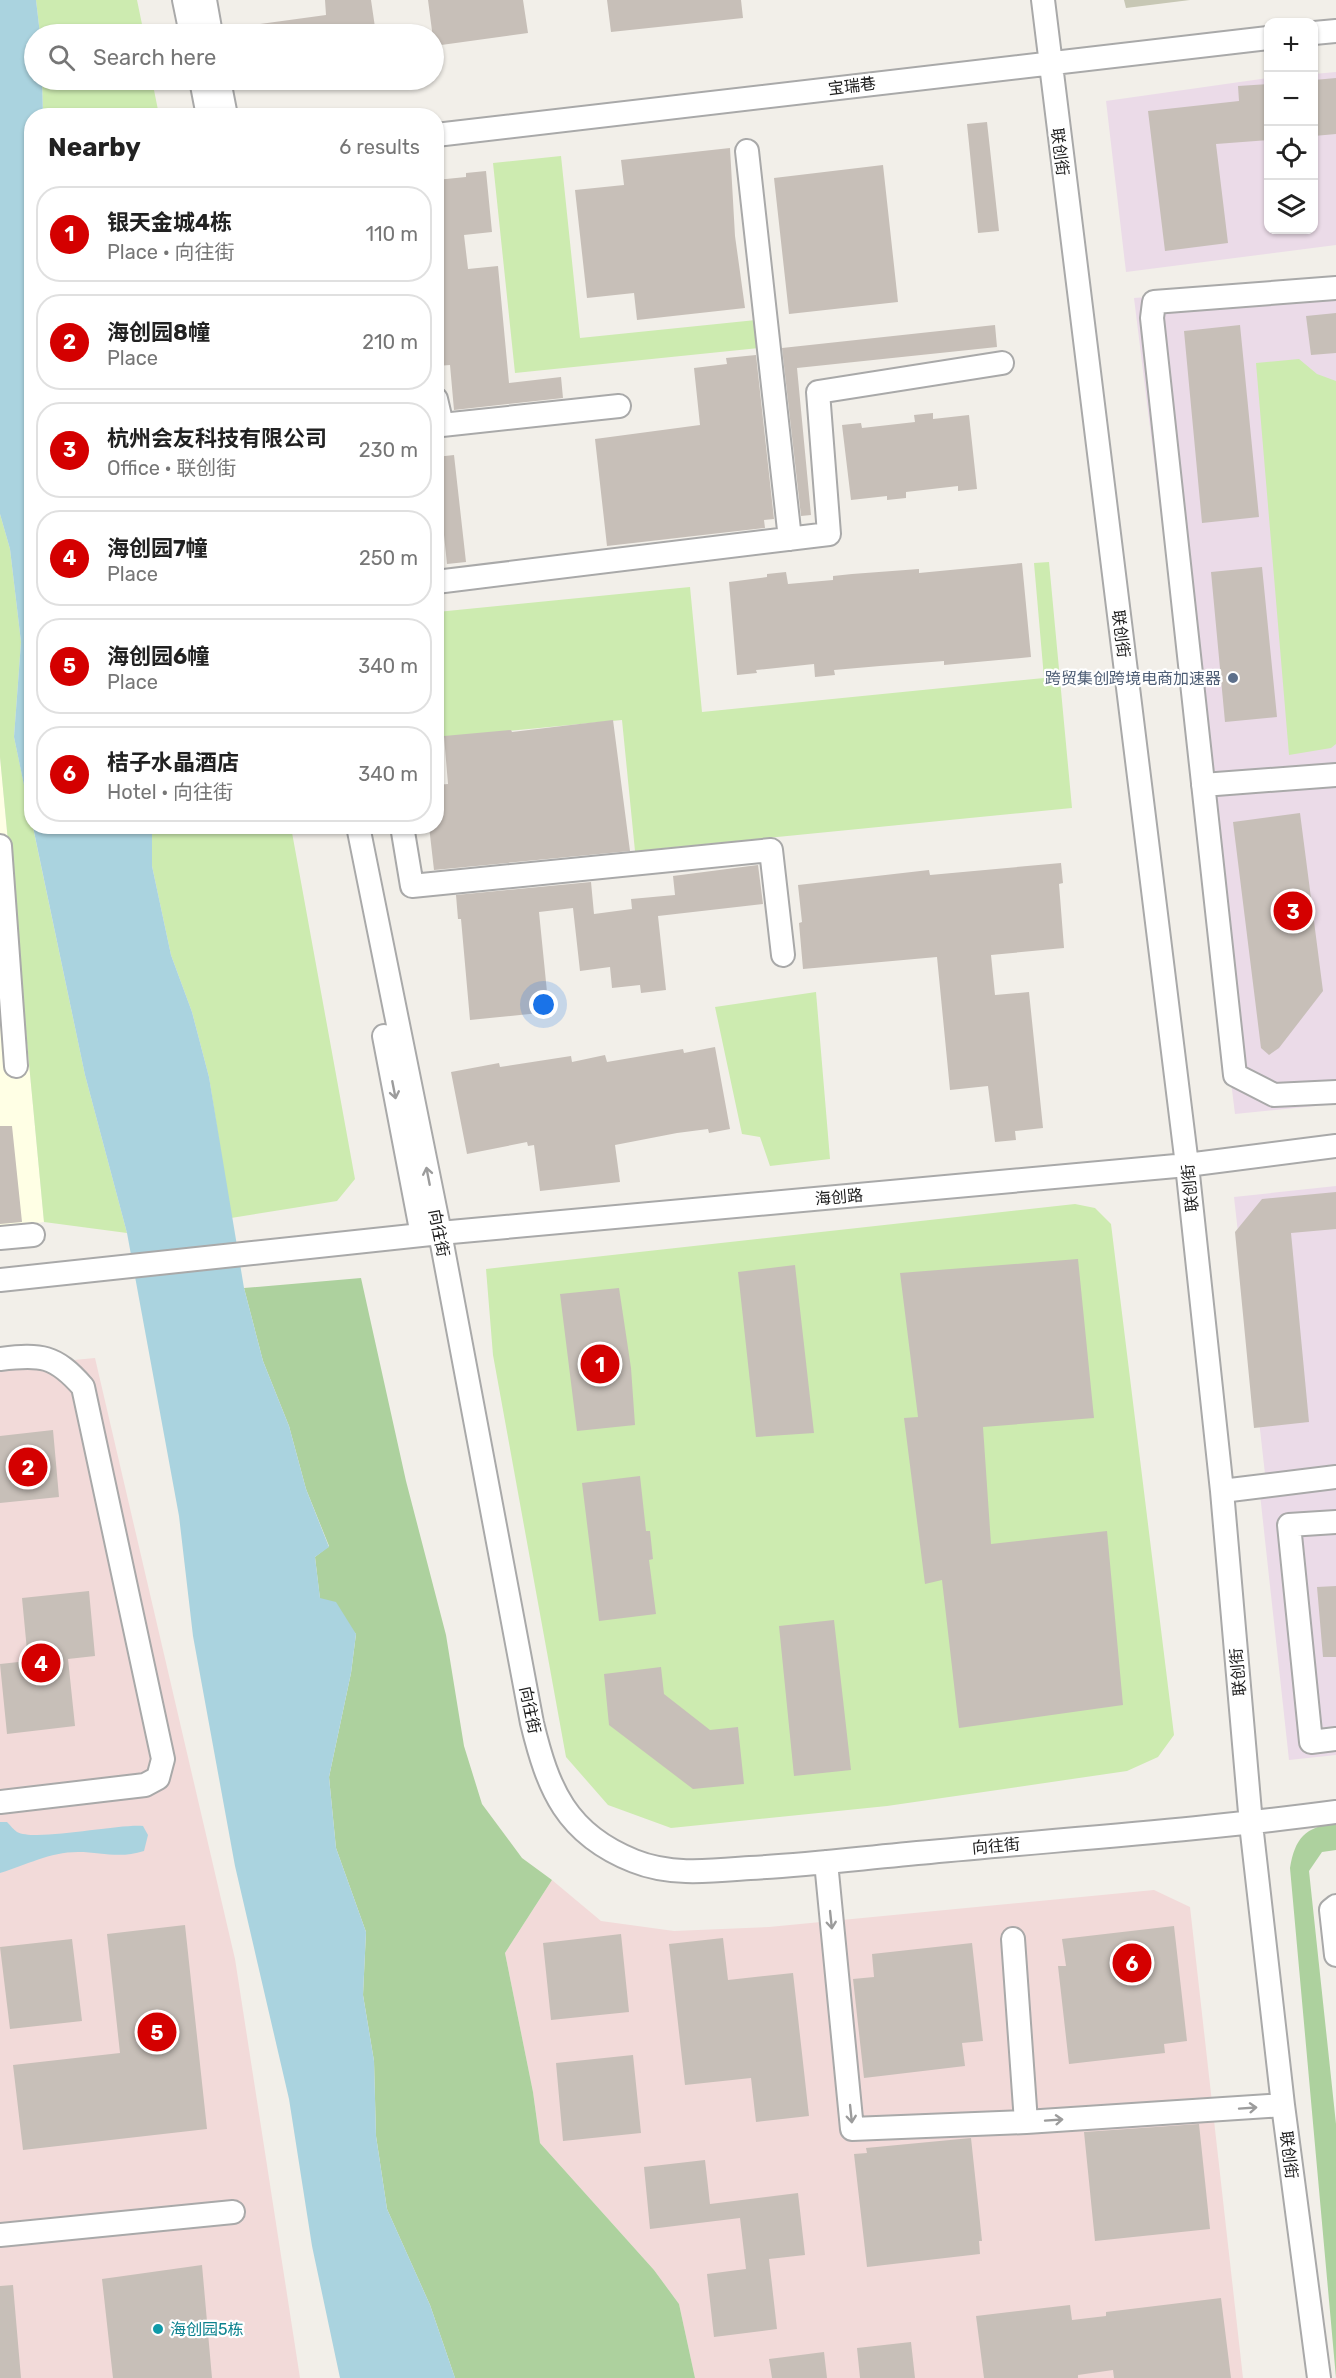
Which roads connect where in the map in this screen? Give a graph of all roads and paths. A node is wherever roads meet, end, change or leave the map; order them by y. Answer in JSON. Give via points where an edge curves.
{"nodes":[{"id":1,"x":184,"y":0,"type":"edge"},
{"id":2,"x":205,"y":0,"type":"edge"},
{"id":3,"x":1042,"y":0,"type":"edge"},
{"id":4,"x":189,"y":24,"type":"edge"},
{"id":5,"x":209,"y":24,"type":"edge"},
{"id":6,"x":1336,"y":31,"type":"edge"},
{"id":7,"x":1318,"y":33,"type":"edge"},
{"id":8,"x":1264,"y":39,"type":"edge"},
{"id":9,"x":1049,"y":63,"type":"junction"},
{"id":10,"x":203,"y":90,"type":"edge"},
{"id":11,"x":221,"y":90,"type":"edge"},
{"id":12,"x":206,"y":108,"type":"edge"},
{"id":13,"x":224,"y":108,"type":"edge"},
{"id":14,"x":444,"y":134,"type":"edge"},
{"id":15,"x":747,"y":151,"type":"dead end"},
{"id":16,"x":1336,"y":288,"type":"edge"},
{"id":17,"x":1002,"y":363,"type":"dead end"},
{"id":18,"x":619,"y":406,"type":"dead end"},
{"id":19,"x":444,"y":425,"type":"edge"},
{"id":20,"x":790,"y":539,"type":"junction"},
{"id":21,"x":444,"y":581,"type":"edge"},
{"id":22,"x":1336,"y":775,"type":"edge"},
{"id":23,"x":1203,"y":785,"type":"junction"},
{"id":24,"x":346,"y":834,"type":"edge"},
{"id":25,"x":359,"y":834,"type":"edge"},
{"id":26,"x":403,"y":834,"type":"edge"},
{"id":27,"x":0,"y":846,"type":"edge"},
{"id":28,"x":2,"y":880,"type":"edge"},
{"id":29,"x":783,"y":955,"type":"dead end"},
{"id":30,"x":5,"y":967,"type":"edge"},
{"id":31,"x":16,"y":1066,"type":"dead end"},
{"id":32,"x":1336,"y":1092,"type":"edge"},
{"id":33,"x":1336,"y":1146,"type":"edge"},
{"id":34,"x":1187,"y":1165,"type":"junction"},
{"id":35,"x":431,"y":1234,"type":"junction"},
{"id":36,"x":33,"y":1235,"type":"dead end"},
{"id":37,"x":0,"y":1238,"type":"edge"},
{"id":38,"x":0,"y":1280,"type":"edge"},
{"id":39,"x":0,"y":1359,"type":"edge"},
{"id":40,"x":1336,"y":1477,"type":"edge"},
{"id":41,"x":1222,"y":1491,"type":"junction"},
{"id":42,"x":1336,"y":1522,"type":"edge"},
{"id":43,"x":1336,"y":1739,"type":"edge"},
{"id":44,"x":0,"y":1802,"type":"edge"},
{"id":45,"x":1336,"y":1812,"type":"edge"},
{"id":46,"x":1251,"y":1824,"type":"junction"},
{"id":47,"x":826,"y":1862,"type":"junction"},
{"id":48,"x":1336,"y":1906,"type":"edge"},
{"id":49,"x":1013,"y":1939,"type":"dead end"},
{"id":50,"x":1336,"y":1955,"type":"edge"},
{"id":51,"x":1283,"y":2105,"type":"junction"},
{"id":52,"x":1026,"y":2122,"type":"junction"},
{"id":53,"x":233,"y":2212,"type":"dead end"},
{"id":54,"x":0,"y":2235,"type":"edge"},
{"id":55,"x":1319,"y":2378,"type":"edge"}],
"edges":[{"from":1,"to":4,"type":"street"},
{"from":2,"to":5,"type":"street"},
{"from":3,"to":9,"type":"street","name":"联创街"},
{"from":6,"to":7,"type":"street"},
{"from":8,"to":9,"type":"street","name":"宝瑞巷"},
{"from":9,"to":14,"type":"street","name":"宝瑞巷"},
{"from":9,"to":34,"type":"street","name":"联创街"},
{"from":10,"to":12,"type":"street"},
{"from":11,"to":13,"type":"street"},
{"from":15,"to":20,"type":"street"},
{"from":16,"to":23,"type":"street","via":[[1154,303],[1152,318]]},
{"from":17,"to":20,"type":"street","via":[[818,392],[829,534]]},
{"from":18,"to":19,"type":"street"},
{"from":20,"to":21,"type":"street"},
{"from":22,"to":23,"type":"street"},
{"from":23,"to":32,"type":"street","via":[[1235,1075],[1274,1095]]},
{"from":24,"to":35,"type":"street","name":"向往街","one_way":true},
{"from":35,"to":25,"type":"street","name":"向往街","one_way":true},
{"from":26,"to":29,"type":"street","via":[[412,886],[771,850]]},
{"from":27,"to":28,"type":"street"},
{"from":28,"to":30,"type":"street"},
{"from":30,"to":31,"type":"street"},
{"from":33,"to":34,"type":"street","name":"海创路"},
{"from":34,"to":35,"type":"street","name":"海创路"},
{"from":34,"to":41,"type":"street","name":"联创街"},
{"from":35,"to":38,"type":"street","name":"海创路"},
{"from":35,"to":47,"type":"street","name":"向往街","via":[[532,1723],[552,1790],[571,1818],[595,1840],[652,1866],[694,1872]]},
{"from":36,"to":37,"type":"street"},
{"from":39,"to":44,"type":"street","via":[[34,1355],[50,1359],[69,1371],[83,1387],[163,1759],[158,1778],[145,1785]]},
{"from":40,"to":41,"type":"street"},
{"from":41,"to":46,"type":"street","name":"联创街"},
{"from":42,"to":43,"type":"street","via":[[1289,1525],[1311,1742]]},
{"from":45,"to":46,"type":"street","name":"向往街"},
{"from":46,"to":47,"type":"street","name":"向往街"},
{"from":46,"to":51,"type":"street","name":"联创街"},
{"from":47,"to":52,"type":"street","one_way":true,"via":[[852,2129]]},
{"from":48,"to":50,"type":"street","via":[[1330,1910]]},
{"from":49,"to":52,"type":"street"},
{"from":52,"to":51,"type":"street","one_way":true},
{"from":51,"to":55,"type":"street","name":"联创街"},
{"from":53,"to":54,"type":"street"}]}
